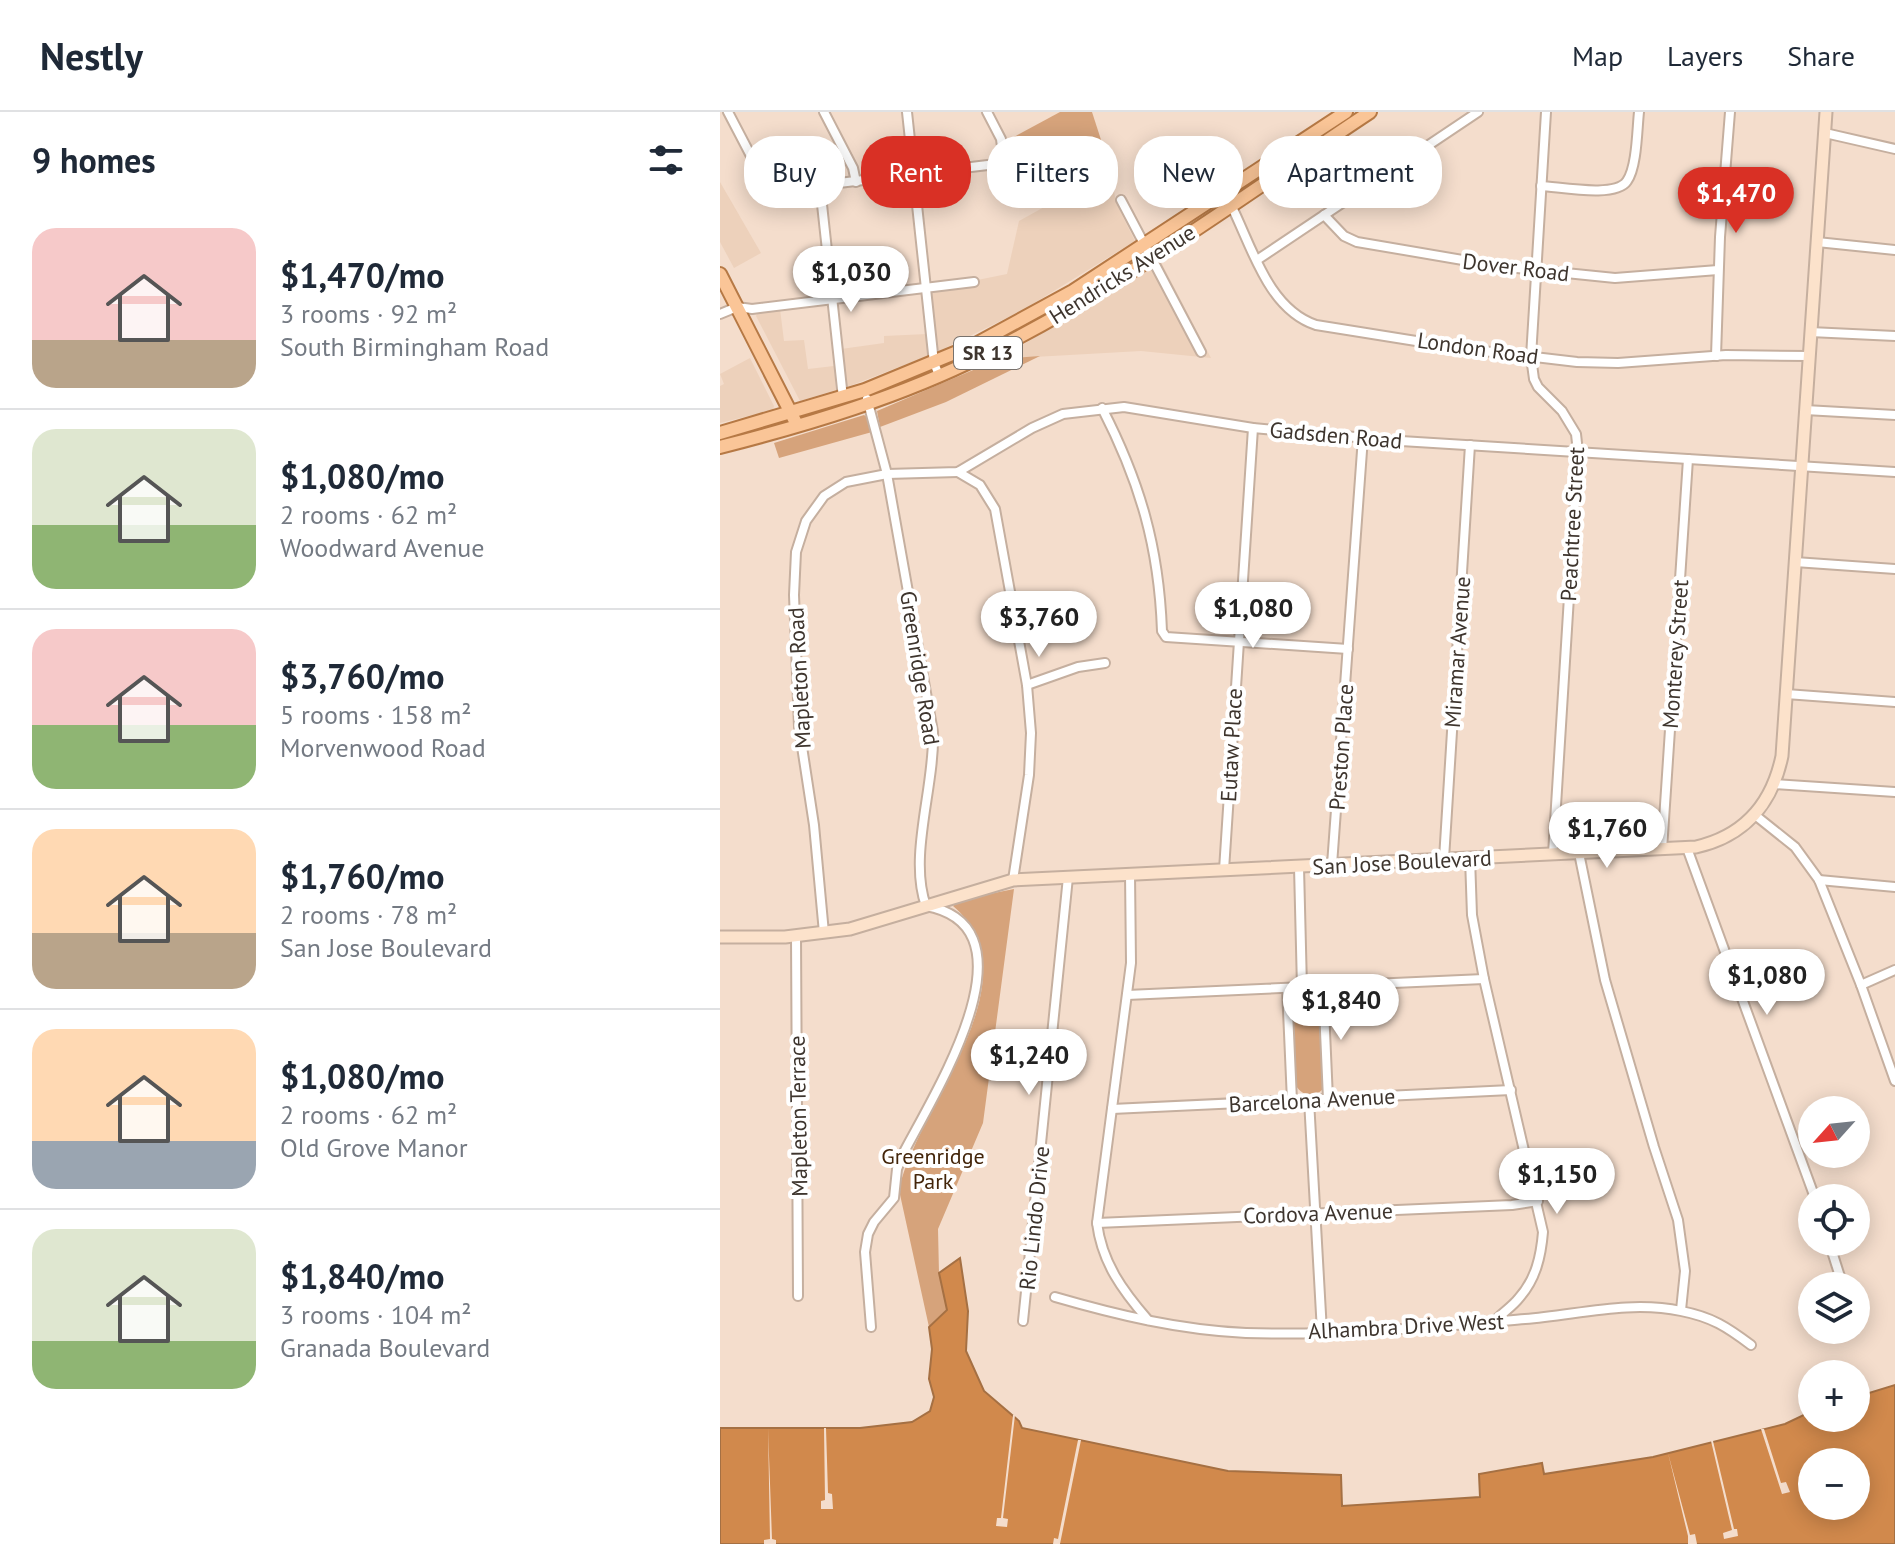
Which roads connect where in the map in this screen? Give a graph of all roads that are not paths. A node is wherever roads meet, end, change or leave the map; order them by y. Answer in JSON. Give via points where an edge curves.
{"nodes":[{"id":1,"x":728,"y":112,"type":"edge"},
{"id":2,"x":824,"y":112,"type":"edge"},
{"id":3,"x":907,"y":112,"type":"edge"},
{"id":4,"x":987,"y":112,"type":"edge"},
{"id":5,"x":1346,"y":112,"type":"edge"},
{"id":6,"x":1370,"y":112,"type":"edge"},
{"id":7,"x":1478,"y":112,"type":"edge"},
{"id":8,"x":1546,"y":112,"type":"edge"},
{"id":9,"x":1639,"y":112,"type":"edge"},
{"id":10,"x":1730,"y":112,"type":"edge"},
{"id":11,"x":1826,"y":112,"type":"edge"},
{"id":12,"x":1825,"y":133,"type":"junction"},
{"id":13,"x":909,"y":136,"type":"edge"},
{"id":14,"x":1320,"y":136,"type":"edge"},
{"id":15,"x":1324,"y":136,"type":"edge"},
{"id":16,"x":744,"y":143,"type":"edge"},
{"id":17,"x":1895,"y":149,"type":"edge"},
{"id":18,"x":971,"y":168,"type":"edge"},
{"id":19,"x":861,"y":181,"type":"edge"},
{"id":20,"x":856,"y":182,"type":"junction"},
{"id":21,"x":845,"y":183,"type":"edge"},
{"id":22,"x":1259,"y":183,"type":"edge"},
{"id":23,"x":1541,"y":186,"type":"junction"},
{"id":24,"x":1243,"y":196,"type":"edge"},
{"id":25,"x":1121,"y":200,"type":"dead end"},
{"id":26,"x":822,"y":208,"type":"edge"},
{"id":27,"x":917,"y":208,"type":"edge"},
{"id":28,"x":1200,"y":208,"type":"edge"},
{"id":29,"x":1226,"y":208,"type":"edge"},
{"id":30,"x":1232,"y":208,"type":"edge"},
{"id":31,"x":1324,"y":215,"type":"junction"},
{"id":32,"x":1817,"y":242,"type":"junction"},
{"id":33,"x":1145,"y":245,"type":"junction"},
{"id":34,"x":1895,"y":250,"type":"edge"},
{"id":35,"x":1151,"y":257,"type":"junction"},
{"id":36,"x":1257,"y":260,"type":"junction"},
{"id":37,"x":1537,"y":270,"type":"junction"},
{"id":38,"x":1718,"y":270,"type":"junction"},
{"id":39,"x":720,"y":274,"type":"edge"},
{"id":40,"x":974,"y":282,"type":"dead end"},
{"id":41,"x":926,"y":289,"type":"junction"},
{"id":42,"x":1084,"y":292,"type":"junction"},
{"id":43,"x":832,"y":300,"type":"junction"},
{"id":44,"x":737,"y":307,"type":"junction"},
{"id":45,"x":720,"y":314,"type":"edge"},
{"id":46,"x":1810,"y":332,"type":"junction"},
{"id":47,"x":1895,"y":336,"type":"edge"},
{"id":48,"x":1201,"y":352,"type":"dead end"},
{"id":49,"x":1716,"y":356,"type":"junction"},
{"id":50,"x":1809,"y":356,"type":"junction"},
{"id":51,"x":1531,"y":357,"type":"junction"},
{"id":52,"x":936,"y":369,"type":"junction"},
{"id":53,"x":865,"y":390,"type":"junction"},
{"id":54,"x":843,"y":398,"type":"junction"},
{"id":55,"x":869,"y":404,"type":"junction"},
{"id":56,"x":1102,"y":408,"type":"junction"},
{"id":57,"x":1805,"y":410,"type":"junction"},
{"id":58,"x":793,"y":413,"type":"junction"},
{"id":59,"x":1895,"y":415,"type":"edge"},
{"id":60,"x":800,"y":426,"type":"junction"},
{"id":61,"x":1253,"y":428,"type":"junction"},
{"id":62,"x":720,"y":433,"type":"edge"},
{"id":63,"x":1363,"y":437,"type":"junction"},
{"id":64,"x":1470,"y":445,"type":"junction"},
{"id":65,"x":720,"y":447,"type":"edge"},
{"id":66,"x":1578,"y":452,"type":"junction"},
{"id":67,"x":1688,"y":459,"type":"junction"},
{"id":68,"x":1801,"y":466,"type":"junction"},
{"id":69,"x":958,"y":472,"type":"junction"},
{"id":70,"x":1895,"y":472,"type":"edge"},
{"id":71,"x":887,"y":474,"type":"junction"},
{"id":72,"x":1795,"y":562,"type":"junction"},
{"id":73,"x":1895,"y":569,"type":"edge"},
{"id":74,"x":1238,"y":641,"type":"junction"},
{"id":75,"x":1348,"y":649,"type":"junction"},
{"id":76,"x":1105,"y":663,"type":"dead end"},
{"id":77,"x":1027,"y":685,"type":"junction"},
{"id":78,"x":1786,"y":694,"type":"junction"},
{"id":79,"x":1895,"y":702,"type":"edge"},
{"id":80,"x":1774,"y":784,"type":"junction"},
{"id":81,"x":1895,"y":792,"type":"edge"},
{"id":82,"x":1755,"y":815,"type":"junction"},
{"id":83,"x":1687,"y":848,"type":"junction"},
{"id":84,"x":1662,"y":850,"type":"junction"},
{"id":85,"x":1579,"y":853,"type":"junction"},
{"id":86,"x":1553,"y":854,"type":"junction"},
{"id":87,"x":1470,"y":858,"type":"junction"},
{"id":88,"x":1444,"y":859,"type":"junction"},
{"id":89,"x":1332,"y":865,"type":"junction"},
{"id":90,"x":1299,"y":867,"type":"junction"},
{"id":91,"x":1224,"y":870,"type":"junction"},
{"id":92,"x":1130,"y":874,"type":"junction"},
{"id":93,"x":1068,"y":877,"type":"junction"},
{"id":94,"x":1013,"y":880,"type":"junction"},
{"id":95,"x":1819,"y":880,"type":"junction"},
{"id":96,"x":1895,"y":887,"type":"edge"},
{"id":97,"x":926,"y":906,"type":"junction"},
{"id":98,"x":824,"y":933,"type":"junction"},
{"id":99,"x":796,"y":936,"type":"junction"},
{"id":100,"x":720,"y":937,"type":"edge"},
{"id":101,"x":1895,"y":970,"type":"edge"},
{"id":102,"x":1484,"y":979,"type":"junction"},
{"id":103,"x":1861,"y":985,"type":"junction"},
{"id":104,"x":1323,"y":986,"type":"junction"},
{"id":105,"x":1287,"y":988,"type":"junction"},
{"id":106,"x":1302,"y":988,"type":"junction"},
{"id":107,"x":1127,"y":995,"type":"junction"},
{"id":108,"x":1895,"y":1081,"type":"edge"},
{"id":109,"x":1511,"y":1090,"type":"junction"},
{"id":110,"x":1328,"y":1099,"type":"junction"},
{"id":111,"x":1309,"y":1100,"type":"junction"},
{"id":112,"x":1292,"y":1101,"type":"junction"},
{"id":113,"x":1112,"y":1109,"type":"junction"},
{"id":114,"x":1810,"y":1184,"type":"edge"},
{"id":115,"x":1538,"y":1201,"type":"junction"},
{"id":116,"x":1315,"y":1213,"type":"junction"},
{"id":117,"x":1097,"y":1223,"type":"junction"},
{"id":118,"x":798,"y":1296,"type":"dead end"},
{"id":119,"x":1055,"y":1297,"type":"dead end"},
{"id":120,"x":1681,"y":1310,"type":"junction"},
{"id":121,"x":1496,"y":1320,"type":"junction"},
{"id":122,"x":1023,"y":1321,"type":"dead end"},
{"id":123,"x":1148,"y":1321,"type":"junction"},
{"id":124,"x":871,"y":1327,"type":"dead end"},
{"id":125,"x":1322,"y":1332,"type":"junction"},
{"id":126,"x":1751,"y":1345,"type":"dead end"}],
"edges":[{"from":1,"to":16,"type":"street"},
{"from":2,"to":20,"type":"street"},
{"from":3,"to":13,"type":"street"},
{"from":4,"to":18,"type":"street","via":[[1003,155],[989,166]]},
{"from":5,"to":14,"type":"main road","name":"Hendricks Avenue","number":"SR 13"},
{"from":6,"to":15,"type":"main road","name":"Hendricks Avenue","number":"SR 13"},
{"from":7,"to":31,"type":"street"},
{"from":8,"to":23,"type":"street","name":"Peachtree Street"},
{"from":9,"to":23,"type":"street","via":[[1630,176],[1624,185],[1612,191]]},
{"from":10,"to":38,"type":"street"},
{"from":11,"to":12,"type":"street","name":"San Jose Boulevard"},
{"from":12,"to":17,"type":"street"},
{"from":12,"to":32,"type":"street","name":"San Jose Boulevard"},
{"from":19,"to":20,"type":"street"},
{"from":20,"to":21,"type":"street"},
{"from":22,"to":24,"type":"main road","name":"Hendricks Avenue","number":"SR 13"},
{"from":23,"to":37,"type":"street","name":"Peachtree Street"},
{"from":25,"to":33,"type":"street"},
{"from":26,"to":43,"type":"street"},
{"from":27,"to":41,"type":"street"},
{"from":28,"to":33,"type":"main road","name":"Hendricks Avenue","number":"SR 13"},
{"from":29,"to":35,"type":"main road","name":"Hendricks Avenue","number":"SR 13"},
{"from":30,"to":36,"type":"street","name":"London Road"},
{"from":31,"to":36,"type":"street"},
{"from":31,"to":37,"type":"street","name":"Dover Road","via":[[1357,242]]},
{"from":32,"to":34,"type":"street"},
{"from":32,"to":46,"type":"street","name":"San Jose Boulevard"},
{"from":33,"to":35,"type":"street"},
{"from":33,"to":42,"type":"main road","name":"Hendricks Avenue","number":"SR 13"},
{"from":35,"to":42,"type":"main road","name":"Hendricks Avenue","number":"SR 13"},
{"from":35,"to":48,"type":"street"},
{"from":36,"to":51,"type":"street","name":"London Road","via":[[1278,299],[1304,321]]},
{"from":37,"to":38,"type":"street","name":"Dover Road","via":[[1615,278]]},
{"from":37,"to":51,"type":"street","name":"Peachtree Street"},
{"from":38,"to":49,"type":"street"},
{"from":39,"to":44,"type":"main road"},
{"from":40,"to":41,"type":"street"},
{"from":41,"to":43,"type":"street"},
{"from":41,"to":52,"type":"street"},
{"from":42,"to":52,"type":"main road","name":"Hendricks Avenue","number":"SR 13"},
{"from":43,"to":44,"type":"street"},
{"from":43,"to":54,"type":"street"},
{"from":44,"to":45,"type":"street"},
{"from":44,"to":58,"type":"main road"},
{"from":46,"to":47,"type":"street"},
{"from":46,"to":50,"type":"street","name":"San Jose Boulevard"},
{"from":49,"to":50,"type":"street","name":"London Road"},
{"from":49,"to":51,"type":"street","name":"London Road","via":[[1618,363]]},
{"from":50,"to":57,"type":"street","name":"San Jose Boulevard"},
{"from":51,"to":66,"type":"street","name":"Peachtree Street","via":[[1534,379],[1567,418]]},
{"from":52,"to":53,"type":"main road","name":"Hendricks Avenue","number":"SR 13"},
{"from":52,"to":55,"type":"main road","name":"Hendricks Avenue","number":"SR 13"},
{"from":53,"to":54,"type":"main road","name":"Hendricks Avenue","number":"SR 13"},
{"from":53,"to":55,"type":"street","name":"Greenridge Road"},
{"from":54,"to":58,"type":"main road","name":"Hendricks Avenue","number":"SR 13"},
{"from":54,"to":60,"type":"main road","via":[[834,409]]},
{"from":55,"to":60,"type":"main road","name":"Hendricks Avenue","number":"SR 13"},
{"from":55,"to":71,"type":"street","name":"Greenridge Road"},
{"from":56,"to":61,"type":"street","name":"Gadsden Road","via":[[1148,409]]},
{"from":56,"to":69,"type":"street","name":"Gadsden Road","via":[[1063,414]]},
{"from":56,"to":74,"type":"street","via":[[1148,519],[1162,631],[1166,637]]},
{"from":57,"to":59,"type":"street"},
{"from":57,"to":68,"type":"street","name":"San Jose Boulevard"},
{"from":58,"to":60,"type":"main road"},
{"from":58,"to":62,"type":"main road","name":"Hendricks Avenue","number":"SR 13"},
{"from":60,"to":65,"type":"main road","name":"Hendricks Avenue","number":"SR 13"},
{"from":61,"to":63,"type":"street","name":"Gadsden Road"},
{"from":61,"to":74,"type":"street","name":"Eutaw Place"},
{"from":63,"to":64,"type":"street","name":"Gadsden Road"},
{"from":63,"to":75,"type":"street","name":"Preston Place"},
{"from":64,"to":66,"type":"street","name":"Gadsden Road"},
{"from":64,"to":88,"type":"street","name":"Miramar Avenue"},
{"from":66,"to":67,"type":"street","name":"Gadsden Road"},
{"from":66,"to":86,"type":"street","name":"Peachtree Street"},
{"from":67,"to":68,"type":"street","name":"Gadsden Road"},
{"from":67,"to":84,"type":"street","name":"Monterey Street"},
{"from":68,"to":70,"type":"street","name":"Gadsden Road"},
{"from":68,"to":72,"type":"street","name":"San Jose Boulevard"},
{"from":69,"to":71,"type":"street","name":"Gadsden Road"},
{"from":69,"to":77,"type":"street","via":[[980,485],[995,509]]},
{"from":71,"to":97,"type":"street","name":"Greenridge Road","via":[[933,732],[920,865]]},
{"from":71,"to":98,"type":"street","name":"Mapleton Road","via":[[846,482],[824,496],[806,521],[796,552],[799,727]]},
{"from":72,"to":73,"type":"street"},
{"from":72,"to":78,"type":"street","name":"San Jose Boulevard"},
{"from":74,"to":75,"type":"street"},
{"from":74,"to":91,"type":"street","name":"Eutaw Place"},
{"from":75,"to":89,"type":"street","name":"Preston Place"},
{"from":76,"to":77,"type":"street"},
{"from":77,"to":94,"type":"street","via":[[1029,775]]},
{"from":78,"to":79,"type":"street"},
{"from":78,"to":80,"type":"street","name":"San Jose Boulevard","via":[[1782,756]]},
{"from":80,"to":81,"type":"street"},
{"from":80,"to":82,"type":"street","name":"San Jose Boulevard"},
{"from":82,"to":83,"type":"street","name":"San Jose Boulevard","via":[[1720,840]]},
{"from":82,"to":95,"type":"street","via":[[1795,847]]},
{"from":83,"to":84,"type":"street","name":"San Jose Boulevard"},
{"from":83,"to":114,"type":"street"},
{"from":84,"to":85,"type":"street","name":"San Jose Boulevard"},
{"from":85,"to":86,"type":"street","name":"San Jose Boulevard"},
{"from":85,"to":120,"type":"street","via":[[1605,980],[1678,1220],[1685,1271]]},
{"from":86,"to":87,"type":"street","name":"San Jose Boulevard"},
{"from":87,"to":88,"type":"street","name":"San Jose Boulevard"},
{"from":87,"to":102,"type":"street","via":[[1472,915]]},
{"from":88,"to":89,"type":"street","name":"San Jose Boulevard"},
{"from":89,"to":90,"type":"street","name":"San Jose Boulevard"},
{"from":90,"to":91,"type":"street","name":"San Jose Boulevard"},
{"from":90,"to":106,"type":"street"},
{"from":91,"to":92,"type":"street","name":"San Jose Boulevard"},
{"from":92,"to":93,"type":"street","name":"San Jose Boulevard"},
{"from":92,"to":107,"type":"street","via":[[1133,937]]},
{"from":93,"to":94,"type":"street","name":"San Jose Boulevard"},
{"from":93,"to":122,"type":"street","name":"Rio Lindo Drive"},
{"from":94,"to":97,"type":"street","name":"San Jose Boulevard"},
{"from":95,"to":96,"type":"street"},
{"from":95,"to":103,"type":"street"},
{"from":97,"to":98,"type":"street","name":"San Jose Boulevard"},
{"from":97,"to":124,"type":"street","via":[[954,915],[970,935],[978,962],[976,993],[953,1055],[897,1169],[894,1198],[868,1234]]},
{"from":98,"to":99,"type":"street","name":"San Jose Boulevard"},
{"from":99,"to":100,"type":"street","name":"San Jose Boulevard"},
{"from":99,"to":118,"type":"street","name":"Mapleton Terrace"},
{"from":101,"to":103,"type":"street"},
{"from":102,"to":104,"type":"street"},
{"from":102,"to":109,"type":"street"},
{"from":103,"to":108,"type":"street"},
{"from":104,"to":106,"type":"street"},
{"from":104,"to":110,"type":"street"},
{"from":105,"to":106,"type":"street"},
{"from":105,"to":107,"type":"street"},
{"from":105,"to":112,"type":"street"},
{"from":107,"to":113,"type":"street"},
{"from":109,"to":110,"type":"street","name":"Barcelona Avenue"},
{"from":109,"to":115,"type":"street"},
{"from":110,"to":111,"type":"street","name":"Barcelona Avenue"},
{"from":111,"to":112,"type":"street","name":"Barcelona Avenue"},
{"from":111,"to":116,"type":"street"},
{"from":112,"to":113,"type":"street","name":"Barcelona Avenue"},
{"from":113,"to":117,"type":"street"},
{"from":115,"to":116,"type":"street","name":"Cordova Avenue"},
{"from":115,"to":121,"type":"street","via":[[1543,1232],[1535,1272],[1521,1297]]},
{"from":116,"to":117,"type":"street","name":"Cordova Avenue"},
{"from":116,"to":125,"type":"street"},
{"from":117,"to":123,"type":"street","via":[[1113,1275]]},
{"from":119,"to":123,"type":"street","name":"Alhambra Drive West"},
{"from":120,"to":121,"type":"street","name":"Alhambra Drive West","via":[[1642,1306]]},
{"from":120,"to":126,"type":"street","name":"Alhambra Drive West","via":[[1719,1321]]},
{"from":121,"to":125,"type":"street","name":"Alhambra Drive West"},
{"from":123,"to":125,"type":"street","name":"Alhambra Drive West","via":[[1216,1331]]}]}
